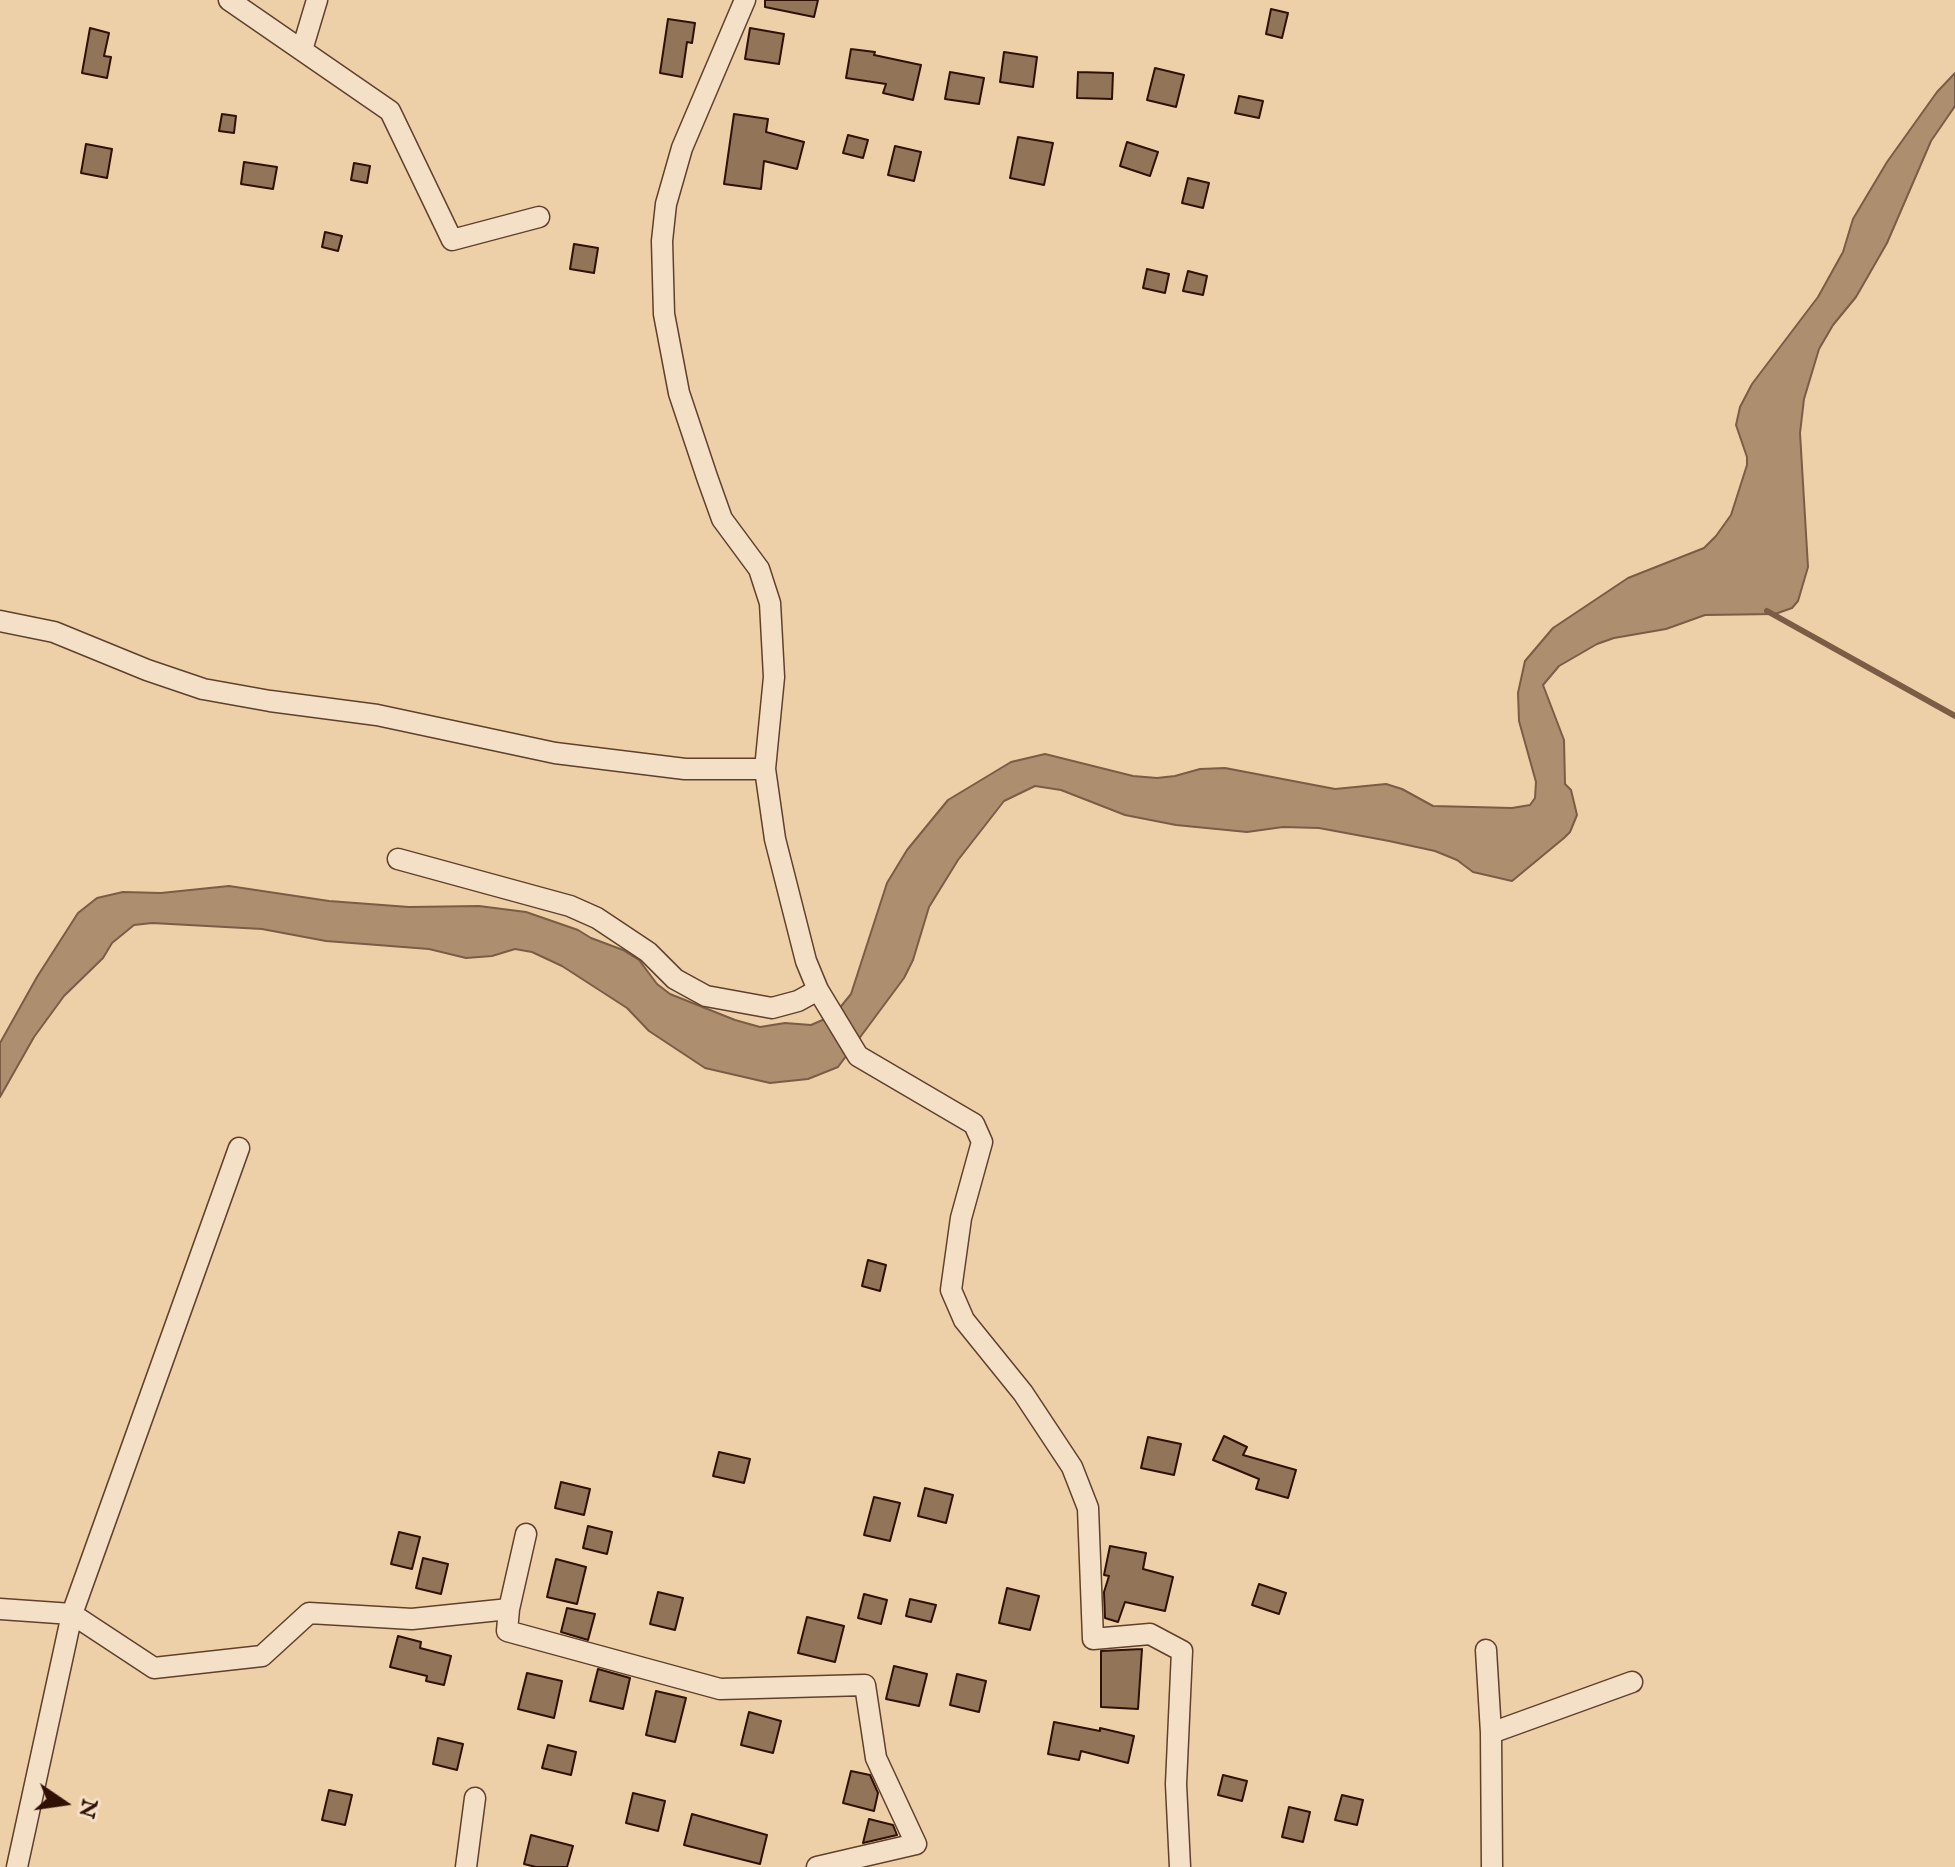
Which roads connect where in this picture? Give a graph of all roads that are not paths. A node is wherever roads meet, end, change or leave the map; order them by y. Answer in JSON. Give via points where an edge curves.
{"nodes":[{"id":1,"x":229,"y":0,"type":"edge"},
{"id":2,"x":317,"y":0,"type":"edge"},
{"id":3,"x":745,"y":0,"type":"edge"},
{"id":4,"x":302,"y":50,"type":"junction"},
{"id":5,"x":539,"y":217,"type":"dead end"},
{"id":6,"x":0,"y":621,"type":"edge"},
{"id":7,"x":765,"y":769,"type":"junction"},
{"id":8,"x":398,"y":859,"type":"dead end"},
{"id":9,"x":822,"y":996,"type":"junction"},
{"id":10,"x":239,"y":1148,"type":"dead end"},
{"id":11,"x":526,"y":1534,"type":"dead end"},
{"id":12,"x":0,"y":1609,"type":"edge"},
{"id":13,"x":509,"y":1609,"type":"junction"},
{"id":14,"x":72,"y":1614,"type":"junction"},
{"id":15,"x":1486,"y":1650,"type":"dead end"},
{"id":16,"x":1632,"y":1682,"type":"dead end"},
{"id":17,"x":1491,"y":1733,"type":"junction"},
{"id":18,"x":475,"y":1798,"type":"dead end"},
{"id":19,"x":17,"y":1867,"type":"edge"},
{"id":20,"x":466,"y":1867,"type":"edge"},
{"id":21,"x":817,"y":1867,"type":"edge"},
{"id":22,"x":1180,"y":1867,"type":"edge"},
{"id":23,"x":1492,"y":1867,"type":"edge"}],
"edges":[{"from":1,"to":4,"type":"street"},
{"from":2,"to":4,"type":"street"},
{"from":3,"to":7,"type":"street","via":[[682,148],[662,241],[664,314],[679,393],[722,519],[759,569],[770,603],[774,677]]},
{"from":4,"to":5,"type":"street","via":[[390,111],[452,240]]},
{"from":6,"to":7,"type":"street","via":[[54,632],[203,689],[377,715],[555,753],[685,769]]},
{"from":7,"to":9,"type":"street","via":[[775,839],[806,961]]},
{"from":8,"to":9,"type":"street","via":[[597,918],[648,952],[675,979],[706,996],[772,1008]]},
{"from":9,"to":22,"type":"street","via":[[858,1056],[974,1124],[982,1142],[961,1218],[951,1290],[964,1320],[1023,1393],[1072,1467],[1088,1508],[1093,1639],[1150,1634],[1182,1651],[1176,1784]]},
{"from":10,"to":14,"type":"street"},
{"from":11,"to":13,"type":"street"},
{"from":12,"to":14,"type":"street"},
{"from":13,"to":14,"type":"street","via":[[412,1619],[309,1613],[262,1656],[154,1668]]},
{"from":13,"to":21,"type":"street","via":[[507,1631],[720,1689],[865,1685],[876,1758],[916,1844]]},
{"from":14,"to":19,"type":"street"},
{"from":15,"to":17,"type":"street"},
{"from":16,"to":17,"type":"street"},
{"from":17,"to":23,"type":"street"},
{"from":18,"to":20,"type":"street"}]}
